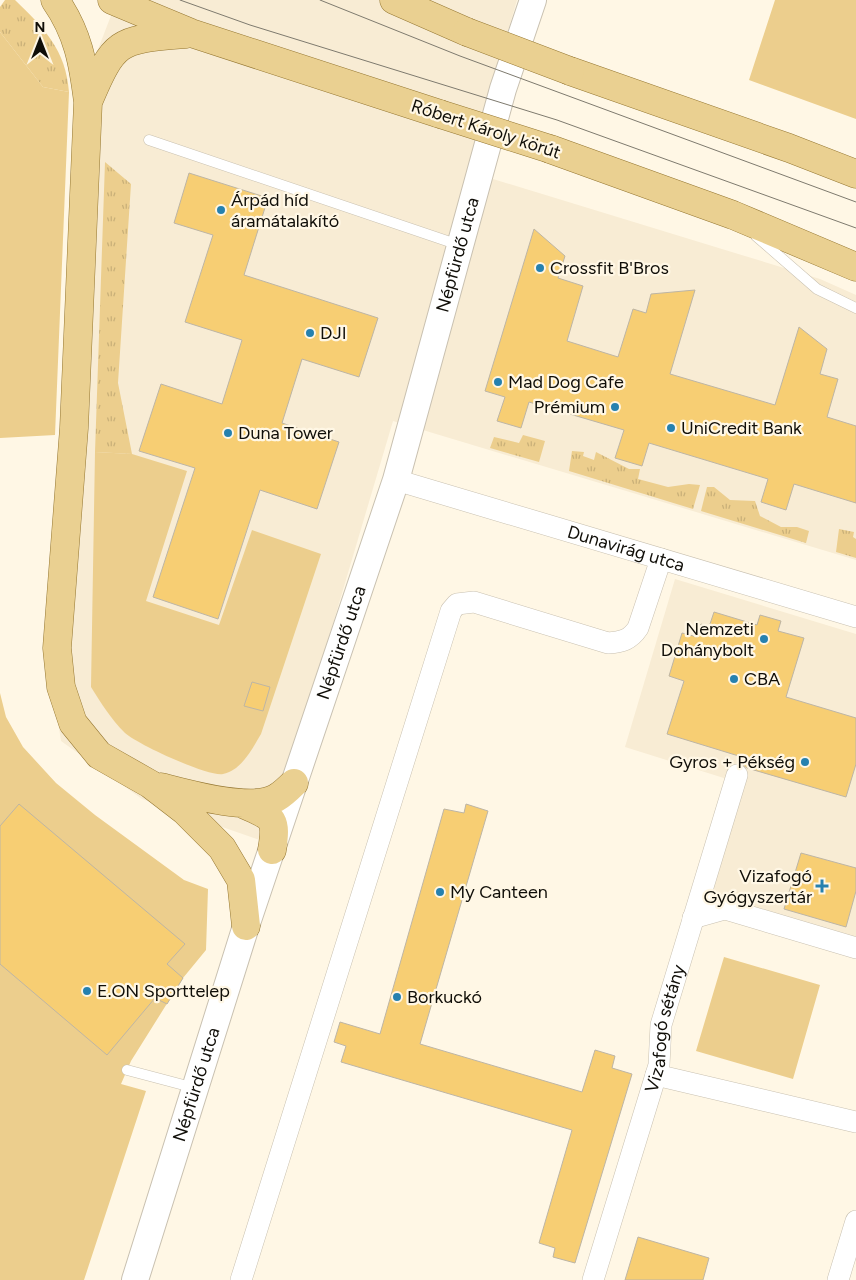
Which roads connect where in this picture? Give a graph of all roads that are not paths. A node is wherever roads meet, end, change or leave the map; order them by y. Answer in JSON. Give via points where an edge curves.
{"nodes":[{"id":1,"x":55,"y":0,"type":"edge"},
{"id":2,"x":112,"y":0,"type":"edge"},
{"id":3,"x":394,"y":0,"type":"edge"},
{"id":4,"x":532,"y":0,"type":"edge"},
{"id":5,"x":191,"y":33,"type":"junction"},
{"id":6,"x":88,"y":102,"type":"junction"},
{"id":7,"x":149,"y":140,"type":"dead end"},
{"id":8,"x":856,"y":174,"type":"edge"},
{"id":9,"x":733,"y":215,"type":"junction"},
{"id":10,"x":460,"y":245,"type":"junction"},
{"id":11,"x":856,"y":267,"type":"edge"},
{"id":12,"x":856,"y":308,"type":"edge"},
{"id":13,"x":396,"y":480,"type":"junction"},
{"id":14,"x":661,"y":559,"type":"junction"},
{"id":15,"x":856,"y":617,"type":"edge"},
{"id":16,"x":737,"y":775,"type":"dead end"},
{"id":17,"x":294,"y":783,"type":"junction"},
{"id":18,"x":150,"y":784,"type":"junction"},
{"id":19,"x":241,"y":803,"type":"junction"},
{"id":20,"x":272,"y":850,"type":"junction"},
{"id":21,"x":693,"y":918,"type":"junction"},
{"id":22,"x":246,"y":926,"type":"junction"},
{"id":23,"x":856,"y":948,"type":"edge"},
{"id":24,"x":127,"y":1070,"type":"dead end"},
{"id":25,"x":656,"y":1075,"type":"junction"},
{"id":26,"x":195,"y":1088,"type":"junction"},
{"id":27,"x":856,"y":1122,"type":"edge"},
{"id":28,"x":856,"y":1221,"type":"edge"},
{"id":29,"x":135,"y":1280,"type":"edge"},
{"id":30,"x":241,"y":1280,"type":"edge"},
{"id":31,"x":593,"y":1280,"type":"edge"},
{"id":32,"x":838,"y":1280,"type":"edge"}],
"edges":[{"from":1,"to":6,"type":"main road","via":[[69,20],[82,56]]},
{"from":2,"to":5,"type":"main road","name":"Róbert Károly körút"},
{"from":3,"to":8,"type":"main road","bridge":true,"via":[[468,32]]},
{"from":4,"to":10,"type":"street","name":"Népfürdő utca","via":[[503,89]]},
{"from":5,"to":6,"type":"main road","via":[[137,38],[117,48],[102,69]]},
{"from":5,"to":9,"type":"main road","name":"Róbert Károly körút","bridge":true,"via":[[550,149]]},
{"from":6,"to":18,"type":"main road","via":[[74,428],[57,648],[61,687],[73,723],[100,755]]},
{"from":7,"to":10,"type":"lane"},
{"from":9,"to":11,"type":"main road","name":"Róbert Károly körút"},
{"from":9,"to":12,"type":"lane","via":[[817,289]]},
{"from":10,"to":13,"type":"street","name":"Népfürdő utca"},
{"from":13,"to":14,"type":"street","name":"Dunavirág utca"},
{"from":13,"to":17,"type":"street","name":"Népfürdő utca"},
{"from":14,"to":15,"type":"street","name":"Dunavirág utca"},
{"from":14,"to":30,"type":"street","via":[[638,628],[621,642],[608,643],[474,602],[457,604],[451,611]]},
{"from":16,"to":21,"type":"street","name":"Vizafogó sétány"},
{"from":17,"to":19,"type":"main road","via":[[275,799]]},
{"from":17,"to":20,"type":"street","name":"Népfürdő utca"},
{"from":18,"to":19,"type":"main road"},
{"from":18,"to":22,"type":"main road","via":[[186,811],[222,848],[241,880]]},
{"from":19,"to":20,"type":"main road","via":[[268,816],[275,829]]},
{"from":20,"to":22,"type":"street","name":"Népfürdő utca"},
{"from":21,"to":23,"type":"street","via":[[725,909]]},
{"from":21,"to":25,"type":"street","name":"Vizafogó sétány","via":[[661,1025]]},
{"from":22,"to":26,"type":"street","name":"Népfürdő utca"},
{"from":24,"to":26,"type":"lane"},
{"from":25,"to":27,"type":"street"},
{"from":25,"to":31,"type":"street","name":"Vizafogó sétány"},
{"from":26,"to":29,"type":"street","name":"Népfürdő utca"},
{"from":28,"to":32,"type":"street"}]}
